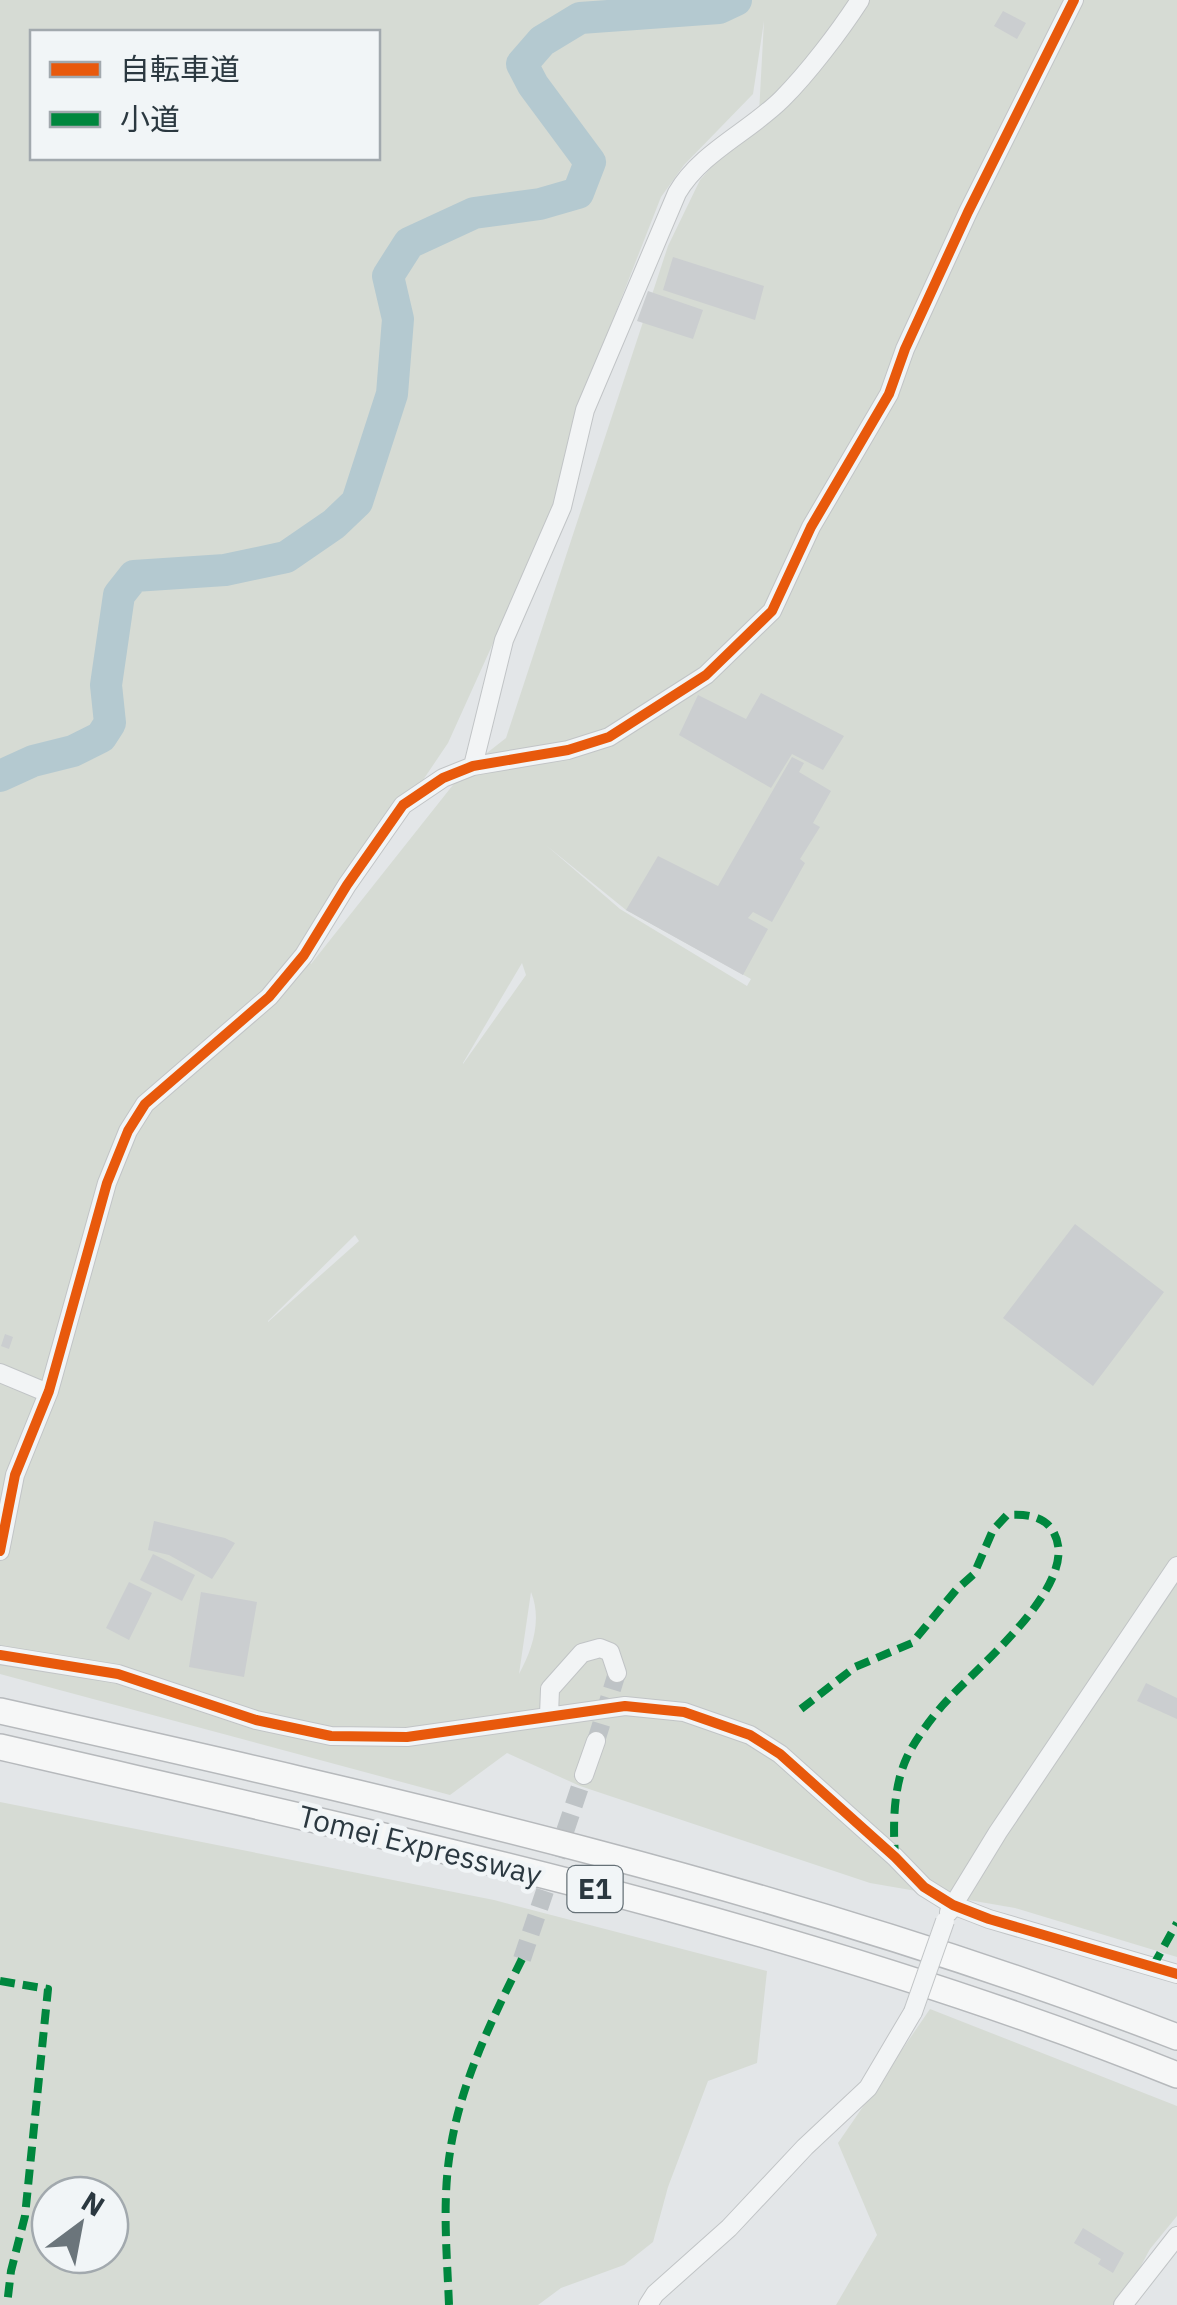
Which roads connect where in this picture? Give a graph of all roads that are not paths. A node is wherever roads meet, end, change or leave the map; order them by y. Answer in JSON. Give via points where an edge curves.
{"nodes":[{"id":1,"x":860,"y":0,"type":"edge"},
{"id":2,"x":1074,"y":0,"type":"edge"},
{"id":3,"x":473,"y":766,"type":"junction"},
{"id":4,"x":0,"y":1373,"type":"edge"},
{"id":5,"x":48,"y":1393,"type":"junction"},
{"id":6,"x":6,"y":1486,"type":"edge"},
{"id":7,"x":0,"y":1551,"type":"edge"},
{"id":8,"x":1177,"y":1566,"type":"edge"},
{"id":9,"x":0,"y":1654,"type":"edge"},
{"id":10,"x":617,"y":1674,"type":"dead end"},
{"id":11,"x":0,"y":1711,"type":"edge"},
{"id":12,"x":548,"y":1715,"type":"junction"},
{"id":13,"x":596,"y":1741,"type":"tunnel mouth"},
{"id":14,"x":0,"y":1748,"type":"edge"},
{"id":15,"x":584,"y":1776,"type":"tunnel mouth"},
{"id":16,"x":949,"y":1913,"type":"junction"},
{"id":17,"x":1177,"y":1974,"type":"edge"},
{"id":18,"x":1177,"y":2037,"type":"edge"},
{"id":19,"x":1177,"y":2075,"type":"edge"},
{"id":20,"x":1177,"y":2236,"type":"edge"},
{"id":21,"x":648,"y":2305,"type":"edge"},
{"id":22,"x":1123,"y":2305,"type":"edge"}],
"edges":[{"from":1,"to":3,"type":"street","via":[[783,98],[691,170],[678,193],[585,410],[562,507],[504,640]]},
{"from":2,"to":3,"type":"street","via":[[968,212],[889,394],[811,527],[772,610],[706,675],[610,737]]},
{"from":3,"to":5,"type":"street","via":[[403,806],[269,997],[145,1104],[106,1183]]},
{"from":4,"to":5,"type":"street"},
{"from":5,"to":6,"type":"street"},
{"from":6,"to":7,"type":"street"},
{"from":8,"to":16,"type":"street"},
{"from":9,"to":12,"type":"street","via":[[118,1674],[256,1720],[331,1736],[407,1738]]},
{"from":10,"to":12,"type":"street","via":[[610,1652],[582,1653],[550,1689]]},
{"from":11,"to":18,"type":"highway","name":"Tomei Expressway","number":"E1","via":[[414,1807],[740,1893],[1041,1986]]},
{"from":12,"to":16,"type":"street","via":[[655,1708],[750,1736],[806,1775]]},
{"from":13,"to":15,"type":"street"},
{"from":14,"to":19,"type":"highway","name":"Tomei Expressway","number":"E1","via":[[391,1837],[764,1935]]},
{"from":16,"to":17,"type":"street"},
{"from":16,"to":21,"type":"street","bridge":true,"via":[[913,2012],[868,2088]]},
{"from":20,"to":22,"type":"street"}]}
